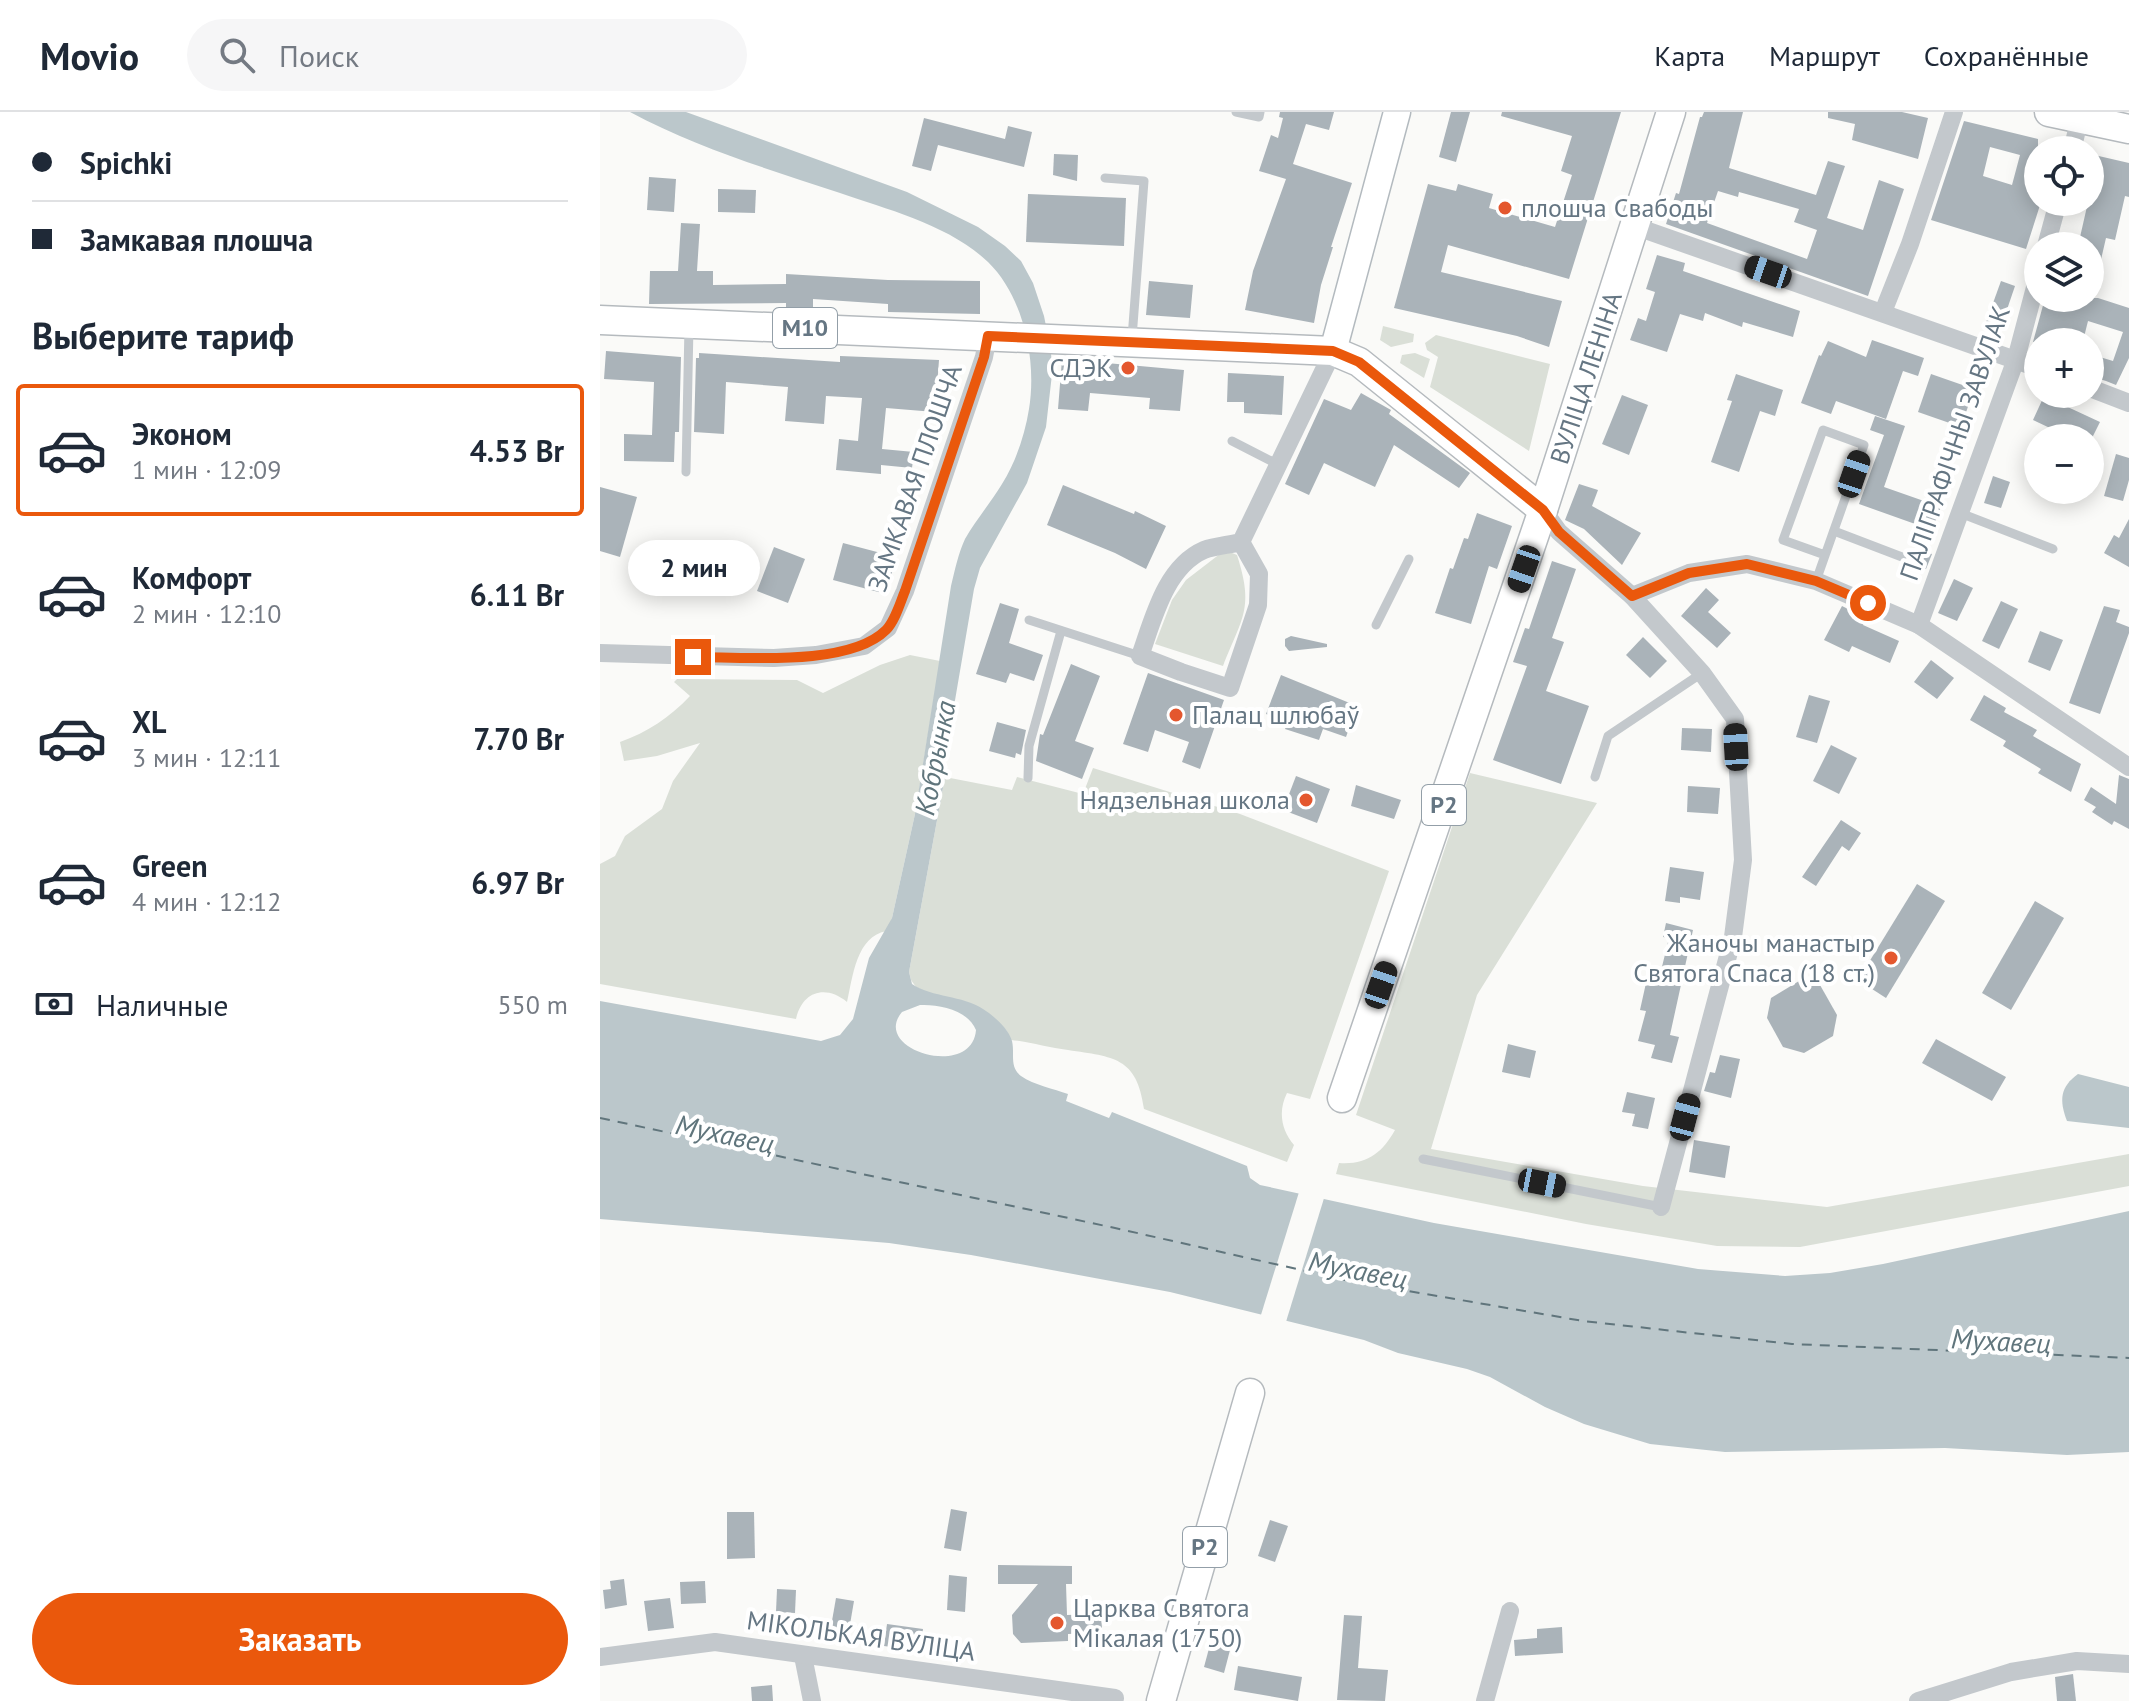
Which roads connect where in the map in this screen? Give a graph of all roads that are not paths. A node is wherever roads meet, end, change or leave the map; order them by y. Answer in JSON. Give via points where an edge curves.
{"nodes":[{"id":1,"x":1236,"y":112,"type":"edge"},
{"id":2,"x":1260,"y":112,"type":"edge"},
{"id":3,"x":1397,"y":112,"type":"edge"},
{"id":4,"x":1671,"y":112,"type":"edge"},
{"id":5,"x":1954,"y":112,"type":"edge"},
{"id":6,"x":2049,"y":112,"type":"edge"},
{"id":7,"x":2080,"y":118,"type":"junction"},
{"id":8,"x":2129,"y":129,"type":"edge"},
{"id":9,"x":2076,"y":136,"type":"edge"},
{"id":10,"x":1105,"y":178,"type":"dead end"},
{"id":11,"x":1634,"y":226,"type":"junction"},
{"id":12,"x":1881,"y":311,"type":"junction"},
{"id":13,"x":2028,"y":312,"type":"edge"},
{"id":14,"x":600,"y":320,"type":"edge"},
{"id":15,"x":689,"y":323,"type":"junction"},
{"id":16,"x":988,"y":336,"type":"junction"},
{"id":17,"x":1132,"y":341,"type":"junction"},
{"id":18,"x":1333,"y":351,"type":"junction"},
{"id":19,"x":2016,"y":359,"type":"junction"},
{"id":20,"x":2024,"y":362,"type":"edge"},
{"id":21,"x":2104,"y":393,"type":"edge"},
{"id":22,"x":2129,"y":403,"type":"edge"},
{"id":23,"x":1232,"y":441,"type":"dead end"},
{"id":24,"x":1277,"y":464,"type":"junction"},
{"id":25,"x":686,"y":472,"type":"dead end"},
{"id":26,"x":1543,"y":510,"type":"junction"},
{"id":27,"x":1960,"y":513,"type":"junction"},
{"id":28,"x":1834,"y":531,"type":"junction"},
{"id":29,"x":1241,"y":542,"type":"junction"},
{"id":30,"x":2053,"y":549,"type":"dead end"},
{"id":31,"x":1825,"y":555,"type":"junction"},
{"id":32,"x":1902,"y":557,"type":"dead end"},
{"id":33,"x":1409,"y":559,"type":"dead end"},
{"id":34,"x":1816,"y":581,"type":"junction"},
{"id":35,"x":1632,"y":596,"type":"junction"},
{"id":36,"x":1029,"y":620,"type":"dead end"},
{"id":37,"x":1376,"y":625,"type":"dead end"},
{"id":38,"x":1919,"y":625,"type":"junction"},
{"id":39,"x":1061,"y":631,"type":"junction"},
{"id":40,"x":600,"y":653,"type":"edge"},
{"id":41,"x":1140,"y":656,"type":"junction"},
{"id":42,"x":1702,"y":673,"type":"junction"},
{"id":43,"x":2129,"y":767,"type":"edge"},
{"id":44,"x":1595,"y":777,"type":"dead end"},
{"id":45,"x":1028,"y":778,"type":"dead end"},
{"id":46,"x":1342,"y":1098,"type":"dead end"},
{"id":47,"x":1423,"y":1159,"type":"dead end"},
{"id":48,"x":1661,"y":1207,"type":"joint"},
{"id":49,"x":1250,"y":1393,"type":"dead end"},
{"id":50,"x":1510,"y":1611,"type":"dead end"},
{"id":51,"x":803,"y":1656,"type":"junction"},
{"id":52,"x":600,"y":1657,"type":"edge"},
{"id":53,"x":2129,"y":1664,"type":"edge"},
{"id":54,"x":1045,"y":1694,"type":"edge"},
{"id":55,"x":1115,"y":1698,"type":"dead end"},
{"id":56,"x":812,"y":1701,"type":"edge"},
{"id":57,"x":1161,"y":1701,"type":"edge"},
{"id":58,"x":1485,"y":1701,"type":"edge"},
{"id":59,"x":1918,"y":1701,"type":"edge"}],
"edges":[{"from":1,"to":2,"type":"lane","via":[[1259,117]]},
{"from":3,"to":18,"type":"main road"},
{"from":4,"to":11,"type":"main road","name":"ВУЛІЦА ЛЕНІНА","number":"Р2"},
{"from":5,"to":12,"type":"street","via":[[1910,244]]},
{"from":6,"to":7,"type":"main road"},
{"from":7,"to":8,"type":"main road"},
{"from":7,"to":9,"type":"street"},
{"from":10,"to":17,"type":"lane","via":[[1144,181]]},
{"from":11,"to":12,"type":"street"},
{"from":11,"to":26,"type":"main road","name":"ВУЛІЦА ЛЕНІНА","number":"Р2"},
{"from":12,"to":19,"type":"street"},
{"from":13,"to":19,"type":"street","name":"ПАЛІГРАФІЧНЫ ЗАВУЛАК"},
{"from":14,"to":15,"type":"main road","number":"М10"},
{"from":15,"to":16,"type":"main road","number":"М10"},
{"from":15,"to":25,"type":"lane"},
{"from":16,"to":17,"type":"main road","number":"М10"},
{"from":16,"to":40,"type":"street","name":"ЗАМКАВАЯ ПЛОШЧА","via":[[888,628],[864,646],[816,655]]},
{"from":17,"to":18,"type":"main road","number":"М10"},
{"from":18,"to":24,"type":"street"},
{"from":18,"to":26,"type":"main road","number":"М10","via":[[1359,362]]},
{"from":19,"to":20,"type":"street"},
{"from":19,"to":27,"type":"street","name":"ПАЛІГРАФІЧНЫ ЗАВУЛАК"},
{"from":21,"to":22,"type":"street"},
{"from":23,"to":24,"type":"lane"},
{"from":24,"to":29,"type":"street"},
{"from":26,"to":35,"type":"street","via":[[1559,532]]},
{"from":26,"to":46,"type":"main road","name":"ВУЛІЦА ЛЕНІНА","number":"Р2"},
{"from":27,"to":30,"type":"lane"},
{"from":27,"to":38,"type":"street","name":"ПАЛІГРАФІЧНЫ ЗАВУЛАК"},
{"from":28,"to":31,"type":"lane"},
{"from":28,"to":31,"type":"lane","via":[[1864,445],[1823,430],[1783,540]]},
{"from":28,"to":32,"type":"lane"},
{"from":29,"to":41,"type":"street","via":[[1203,550],[1182,565],[1165,592]]},
{"from":29,"to":41,"type":"street","via":[[1259,574],[1258,605],[1230,688]]},
{"from":31,"to":34,"type":"lane"},
{"from":33,"to":37,"type":"lane"},
{"from":34,"to":35,"type":"street","via":[[1747,564],[1689,573]]},
{"from":34,"to":38,"type":"street"},
{"from":35,"to":42,"type":"street"},
{"from":36,"to":39,"type":"lane"},
{"from":38,"to":43,"type":"street"},
{"from":39,"to":41,"type":"lane"},
{"from":39,"to":45,"type":"lane","via":[[1029,746]]},
{"from":42,"to":44,"type":"lane","via":[[1608,736]]},
{"from":42,"to":48,"type":"street","via":[[1735,719],[1743,860],[1733,937]]},
{"from":47,"to":48,"type":"lane"},
{"from":49,"to":57,"type":"main road","number":"Р2"},
{"from":50,"to":58,"type":"street"},
{"from":51,"to":52,"type":"street","name":"МІКОЛЬКАЯ ВУЛІЦА","via":[[715,1642]]},
{"from":51,"to":54,"type":"street","name":"МІКОЛЬКАЯ ВУЛІЦА"},
{"from":51,"to":56,"type":"street"},
{"from":53,"to":59,"type":"street","via":[[2077,1661],[2011,1672]]},
{"from":54,"to":55,"type":"street","name":"МІКОЛЬКАЯ ВУЛІЦА"}]}
